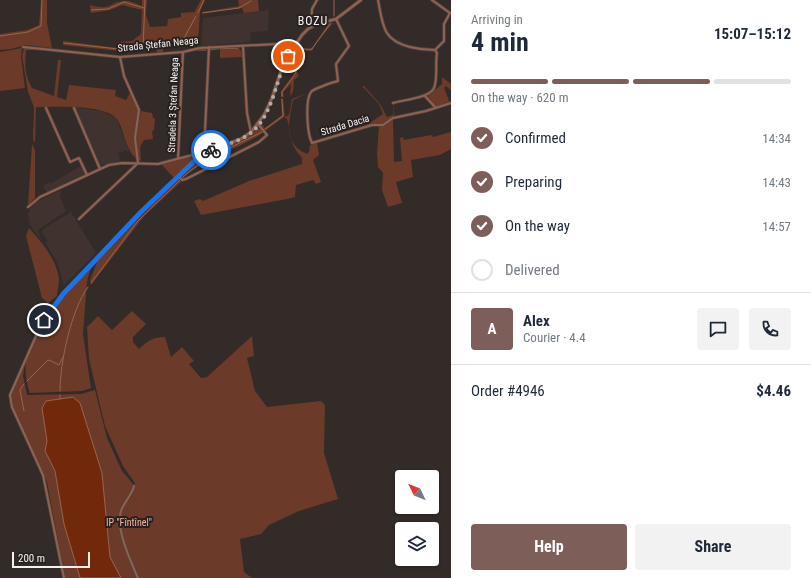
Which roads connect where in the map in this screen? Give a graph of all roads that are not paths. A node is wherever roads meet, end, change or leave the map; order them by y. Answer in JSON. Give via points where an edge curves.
{"nodes":[{"id":1,"x":317,"y":0,"type":"edge"},
{"id":2,"x":361,"y":0,"type":"edge"},
{"id":3,"x":378,"y":0,"type":"edge"},
{"id":4,"x":432,"y":0,"type":"edge"},
{"id":5,"x":450,"y":13,"type":"edge"},
{"id":6,"x":336,"y":19,"type":"junction"},
{"id":7,"x":311,"y":27,"type":"junction"},
{"id":8,"x":296,"y":43,"type":"junction"},
{"id":9,"x":242,"y":46,"type":"junction"},
{"id":10,"x":23,"y":47,"type":"dead end"},
{"id":11,"x":209,"y":47,"type":"junction"},
{"id":12,"x":435,"y":50,"type":"junction"},
{"id":13,"x":183,"y":52,"type":"junction"},
{"id":14,"x":120,"y":57,"type":"junction"},
{"id":15,"x":426,"y":96,"type":"junction"},
{"id":16,"x":392,"y":103,"type":"dead end"},
{"id":17,"x":451,"y":103,"type":"edge"},
{"id":18,"x":46,"y":108,"type":"dead end"},
{"id":19,"x":74,"y":108,"type":"dead end"},
{"id":20,"x":436,"y":108,"type":"junction"},
{"id":21,"x":258,"y":124,"type":"junction"},
{"id":22,"x":251,"y":132,"type":"junction"},
{"id":23,"x":204,"y":152,"type":"junction"},
{"id":24,"x":178,"y":159,"type":"junction"},
{"id":25,"x":138,"y":163,"type":"junction"},
{"id":26,"x":100,"y":169,"type":"junction"},
{"id":27,"x":87,"y":175,"type":"junction"},
{"id":28,"x":179,"y":176,"type":"junction"},
{"id":29,"x":28,"y":208,"type":"dead end"},
{"id":30,"x":79,"y":219,"type":"dead end"},
{"id":31,"x":64,"y":293,"type":"joint"},
{"id":32,"x":134,"y":486,"type":"dead end"},
{"id":33,"x":64,"y":578,"type":"edge"},
{"id":34,"x":138,"y":578,"type":"edge"}],
"edges":[{"from":1,"to":7,"type":"street","via":[[312,9]]},
{"from":2,"to":6,"type":"street"},
{"from":3,"to":12,"type":"street","via":[[383,25],[393,41]]},
{"from":4,"to":5,"type":"street"},
{"from":5,"to":12,"type":"street","via":[[444,24],[444,42]]},
{"from":6,"to":7,"type":"street"},
{"from":6,"to":20,"type":"street","name":"Strada Dacia","via":[[349,46],[336,64],[338,81],[313,90],[310,94],[308,116],[311,142],[372,125],[383,125],[393,118]]},
{"from":7,"to":8,"type":"street"},
{"from":8,"to":9,"type":"street","name":"Strada Ștefan Neaga"},
{"from":8,"to":21,"type":"street","via":[[284,62],[272,98]]},
{"from":9,"to":11,"type":"street","name":"Strada Ștefan Neaga"},
{"from":9,"to":22,"type":"street","via":[[247,113]]},
{"from":10,"to":14,"type":"street","name":"Strada Ștefan Neaga"},
{"from":11,"to":13,"type":"street","name":"Strada Ștefan Neaga"},
{"from":11,"to":23,"type":"street"},
{"from":12,"to":15,"type":"street","via":[[435,85]]},
{"from":13,"to":14,"type":"street","name":"Strada Ștefan Neaga"},
{"from":13,"to":24,"type":"street","name":"Stradela 3 Ștefan Neaga"},
{"from":14,"to":25,"type":"street","via":[[124,76],[139,112],[136,138]]},
{"from":15,"to":16,"type":"street"},
{"from":15,"to":20,"type":"street"},
{"from":17,"to":20,"type":"street"},
{"from":18,"to":27,"type":"street","via":[[70,162],[79,158]]},
{"from":19,"to":26,"type":"street"},
{"from":21,"to":22,"type":"street"},
{"from":21,"to":28,"type":"street","via":[[267,135],[259,142],[186,180]]},
{"from":22,"to":23,"type":"street","via":[[241,139]]},
{"from":23,"to":24,"type":"street"},
{"from":23,"to":28,"type":"street","via":[[201,158]]},
{"from":24,"to":25,"type":"street","via":[[158,164]]},
{"from":25,"to":26,"type":"street","via":[[114,164]]},
{"from":25,"to":30,"type":"street"},
{"from":26,"to":27,"type":"street"},
{"from":27,"to":29,"type":"street","via":[[40,197]]},
{"from":28,"to":31,"type":"street"},
{"from":31,"to":33,"type":"street","via":[[40,327],[10,395],[12,407],[43,475]]},
{"from":32,"to":34,"type":"street","via":[[121,510],[120,520],[130,559]]}]}
